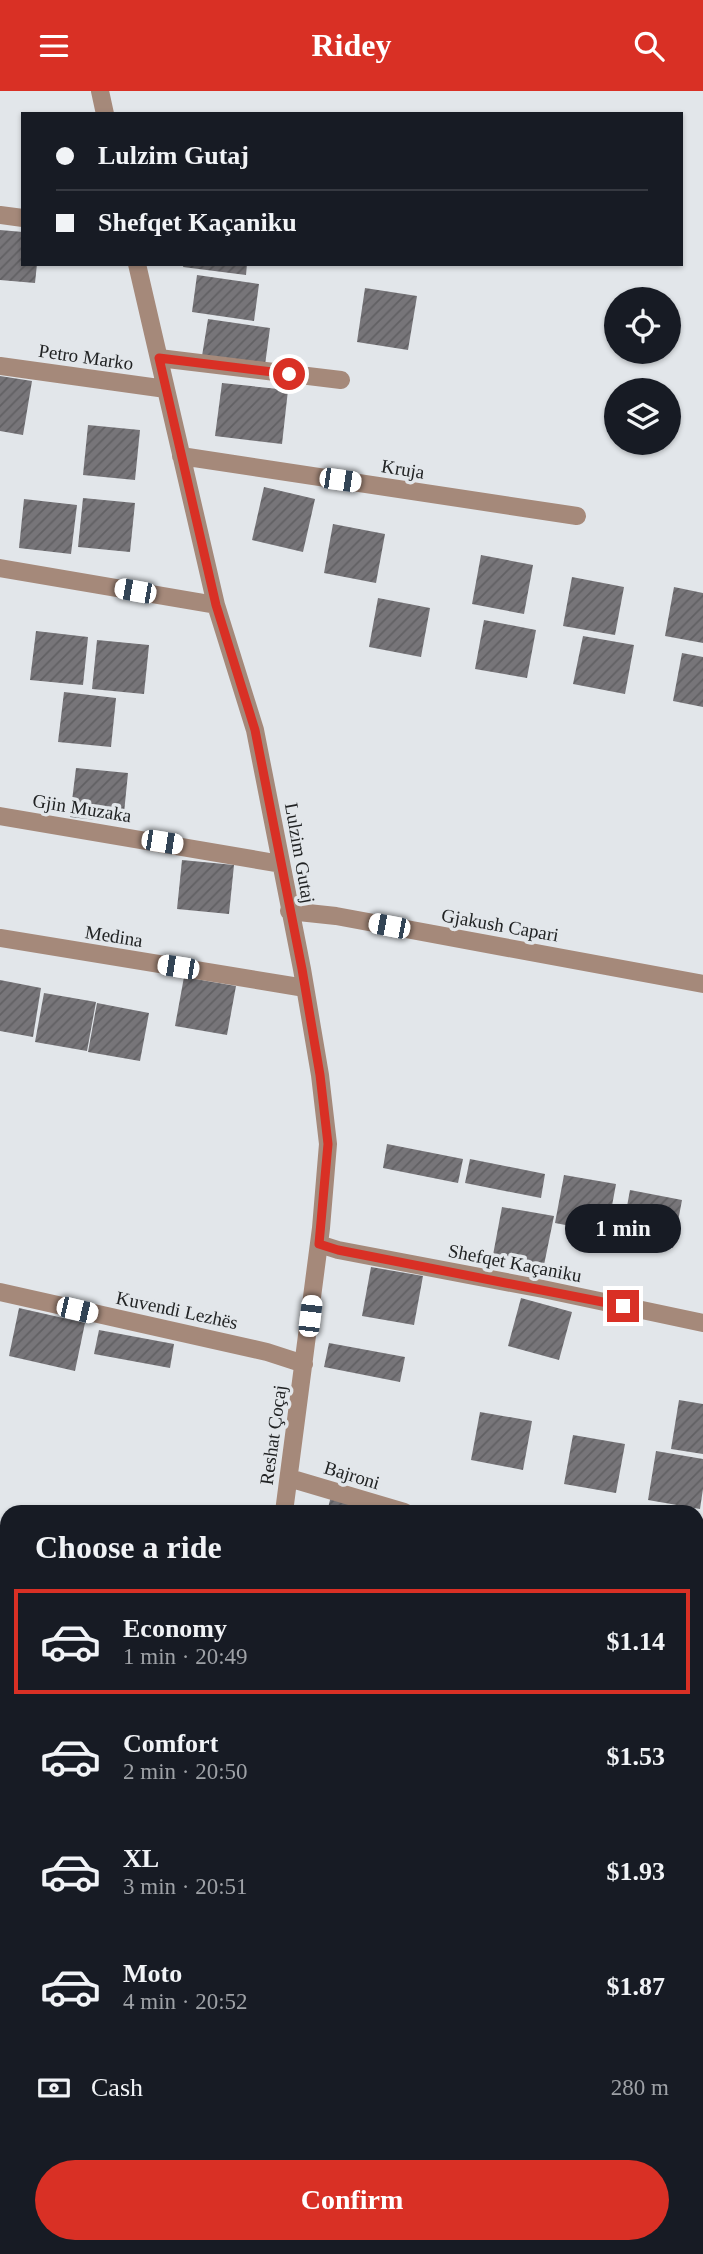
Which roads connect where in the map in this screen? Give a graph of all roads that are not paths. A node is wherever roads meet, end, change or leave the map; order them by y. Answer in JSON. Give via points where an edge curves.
{"nodes":[{"id":1,"x":100,"y":91,"type":"edge"},
{"id":2,"x":105,"y":112,"type":"edge"},
{"id":3,"x":0,"y":215,"type":"edge"},
{"id":4,"x":21,"y":218,"type":"edge"},
{"id":5,"x":137,"y":266,"type":"edge"},
{"id":6,"x":159,"y":358,"type":"junction"},
{"id":7,"x":0,"y":366,"type":"edge"},
{"id":8,"x":341,"y":380,"type":"dead end"},
{"id":9,"x":166,"y":389,"type":"junction"},
{"id":10,"x":181,"y":456,"type":"junction"},
{"id":11,"x":577,"y":516,"type":"dead end"},
{"id":12,"x":0,"y":568,"type":"edge"},
{"id":13,"x":216,"y":605,"type":"junction"},
{"id":14,"x":0,"y":816,"type":"edge"},
{"id":15,"x":281,"y":864,"type":"junction"},
{"id":16,"x":289,"y":911,"type":"junction"},
{"id":17,"x":0,"y":938,"type":"edge"},
{"id":18,"x":703,"y":984,"type":"edge"},
{"id":19,"x":305,"y":988,"type":"junction"},
{"id":20,"x":319,"y":1244,"type":"junction"},
{"id":21,"x":0,"y":1292,"type":"edge"},
{"id":22,"x":703,"y":1323,"type":"edge"},
{"id":23,"x":304,"y":1364,"type":"junction"},
{"id":24,"x":289,"y":1478,"type":"junction"},
{"id":25,"x":285,"y":1505,"type":"edge"},
{"id":26,"x":380,"y":1505,"type":"edge"}],
"edges":[{"from":1,"to":2,"type":"street"},
{"from":3,"to":4,"type":"street"},
{"from":5,"to":6,"type":"street","name":"Lulzim Gutaj"},
{"from":6,"to":8,"type":"street"},
{"from":6,"to":9,"type":"street","name":"Lulzim Gutaj"},
{"from":7,"to":9,"type":"street","name":"Petro Marko"},
{"from":9,"to":10,"type":"street","name":"Lulzim Gutaj"},
{"from":10,"to":11,"type":"street","name":"Kruja"},
{"from":10,"to":13,"type":"street","name":"Lulzim Gutaj"},
{"from":12,"to":13,"type":"street"},
{"from":13,"to":15,"type":"street","name":"Lulzim Gutaj","via":[[255,730]]},
{"from":14,"to":15,"type":"street","name":"Gjin Muzaka"},
{"from":15,"to":16,"type":"street","name":"Lulzim Gutaj"},
{"from":16,"to":18,"type":"street","name":"Gjakush Capari"},
{"from":16,"to":19,"type":"street","name":"Lulzim Gutaj"},
{"from":17,"to":19,"type":"street","name":"Medina"},
{"from":19,"to":20,"type":"street","name":"Lulzim Gutaj","via":[[328,1144]]},
{"from":20,"to":22,"type":"street","name":"Shefqet Kaçaniku"},
{"from":20,"to":23,"type":"street","name":"Lulzim Gutaj"},
{"from":21,"to":23,"type":"street","name":"Kuvendi Lezhës"},
{"from":23,"to":24,"type":"street","name":"Reshat Çoçaj"},
{"from":24,"to":25,"type":"street","name":"Reshat Çoçaj"},
{"from":24,"to":26,"type":"street","name":"Bajroni"}]}
